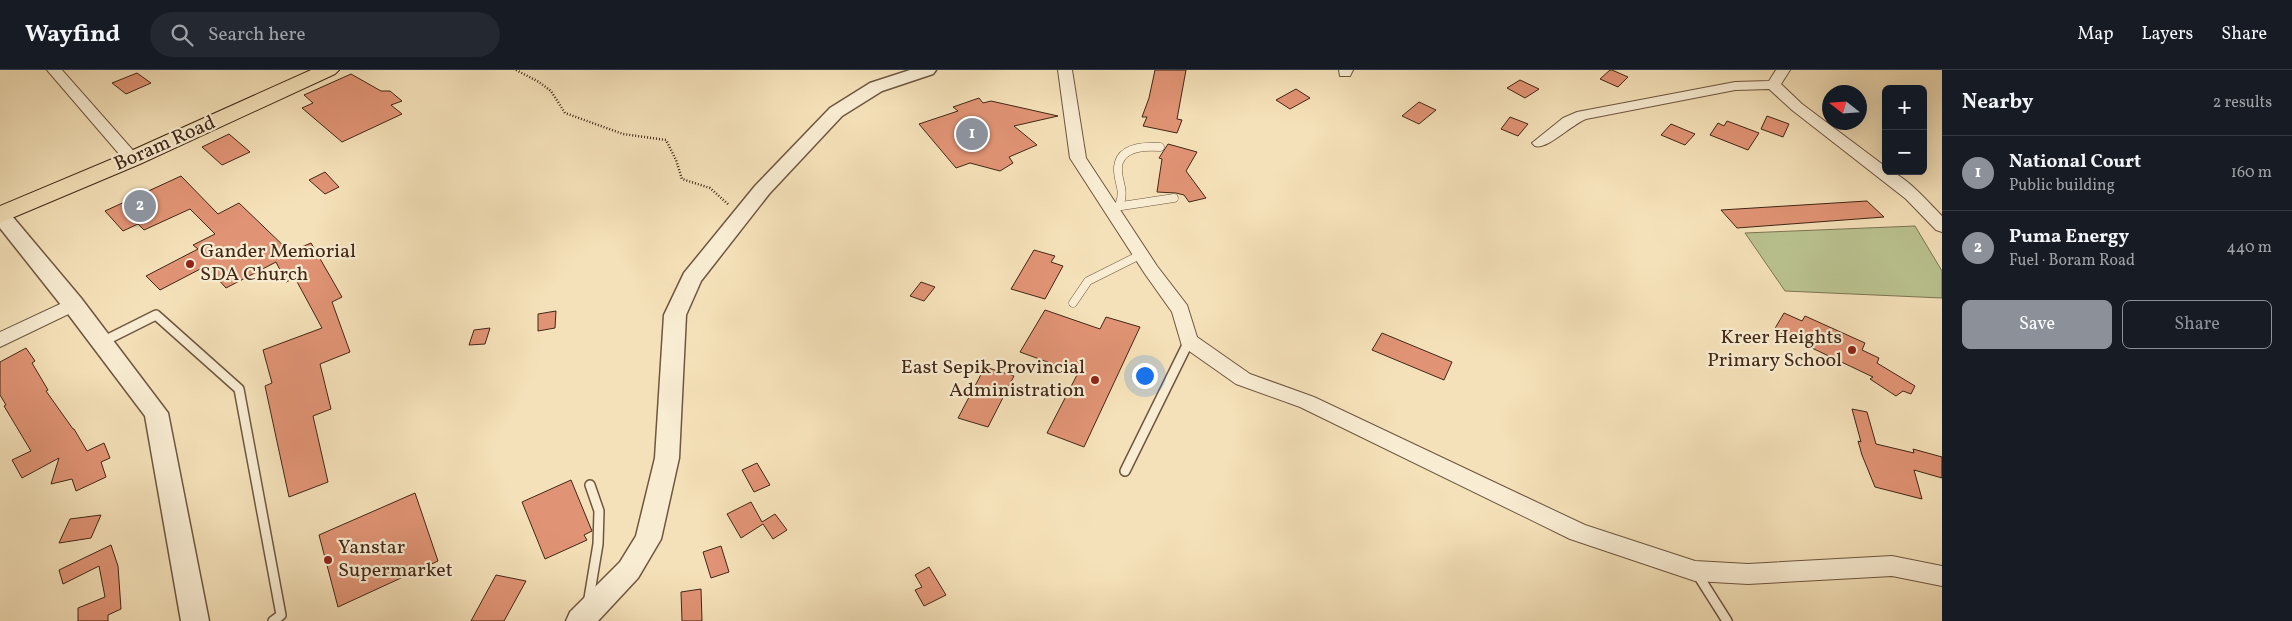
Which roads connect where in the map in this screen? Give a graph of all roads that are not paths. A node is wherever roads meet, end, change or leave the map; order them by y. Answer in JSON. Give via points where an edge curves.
{"nodes":[{"id":1,"x":54,"y":70,"type":"edge"},
{"id":2,"x":328,"y":70,"type":"edge"},
{"id":3,"x":927,"y":70,"type":"edge"},
{"id":4,"x":1065,"y":70,"type":"edge"},
{"id":5,"x":1783,"y":70,"type":"edge"},
{"id":6,"x":1773,"y":85,"type":"junction"},
{"id":7,"x":1540,"y":143,"type":"dead end"},
{"id":8,"x":1160,"y":147,"type":"dead end"},
{"id":9,"x":132,"y":159,"type":"junction"},
{"id":10,"x":1174,"y":198,"type":"dead end"},
{"id":11,"x":1114,"y":207,"type":"junction"},
{"id":12,"x":0,"y":215,"type":"edge"},
{"id":13,"x":1942,"y":226,"type":"edge"},
{"id":14,"x":1140,"y":255,"type":"junction"},
{"id":15,"x":1074,"y":303,"type":"dead end"},
{"id":16,"x":73,"y":304,"type":"junction"},
{"id":17,"x":0,"y":340,"type":"edge"},
{"id":18,"x":1189,"y":341,"type":"junction"},
{"id":19,"x":102,"y":342,"type":"junction"},
{"id":20,"x":1125,"y":471,"type":"dead end"},
{"id":21,"x":590,"y":485,"type":"dead end"},
{"id":22,"x":1695,"y":571,"type":"junction"},
{"id":23,"x":1942,"y":576,"type":"edge"},
{"id":24,"x":583,"y":619,"type":"edge"},
{"id":25,"x":195,"y":621,"type":"edge"},
{"id":26,"x":273,"y":621,"type":"edge"},
{"id":27,"x":1726,"y":621,"type":"edge"}],
"edges":[{"from":1,"to":9,"type":"street"},
{"from":2,"to":9,"type":"main road","name":"Boram Road"},
{"from":3,"to":24,"type":"street","via":[[876,86],[836,112],[762,190],[692,278],[675,315],[667,458],[648,539],[628,570]]},
{"from":4,"to":11,"type":"street","via":[[1078,158]]},
{"from":5,"to":6,"type":"street"},
{"from":6,"to":7,"type":"street","via":[[1735,86],[1582,115],[1568,121]]},
{"from":6,"to":13,"type":"street","via":[[1797,108],[1912,195]]},
{"from":8,"to":11,"type":"lane","via":[[1142,146],[1126,152],[1118,166],[1123,195]]},
{"from":9,"to":12,"type":"main road","name":"Boram Road"},
{"from":10,"to":11,"type":"lane"},
{"from":11,"to":14,"type":"street"},
{"from":12,"to":16,"type":"street"},
{"from":14,"to":15,"type":"lane","via":[[1088,281]]},
{"from":14,"to":18,"type":"street","via":[[1181,310]]},
{"from":16,"to":17,"type":"street"},
{"from":16,"to":19,"type":"street"},
{"from":18,"to":20,"type":"lane"},
{"from":18,"to":22,"type":"street","via":[[1243,379],[1306,402],[1578,532]]},
{"from":19,"to":25,"type":"street","via":[[156,413]]},
{"from":19,"to":26,"type":"lane","via":[[156,315],[239,389],[281,615]]},
{"from":21,"to":24,"type":"lane","via":[[599,511],[598,544]]},
{"from":22,"to":23,"type":"street","via":[[1748,574],[1892,566]]},
{"from":22,"to":27,"type":"lane"}]}
